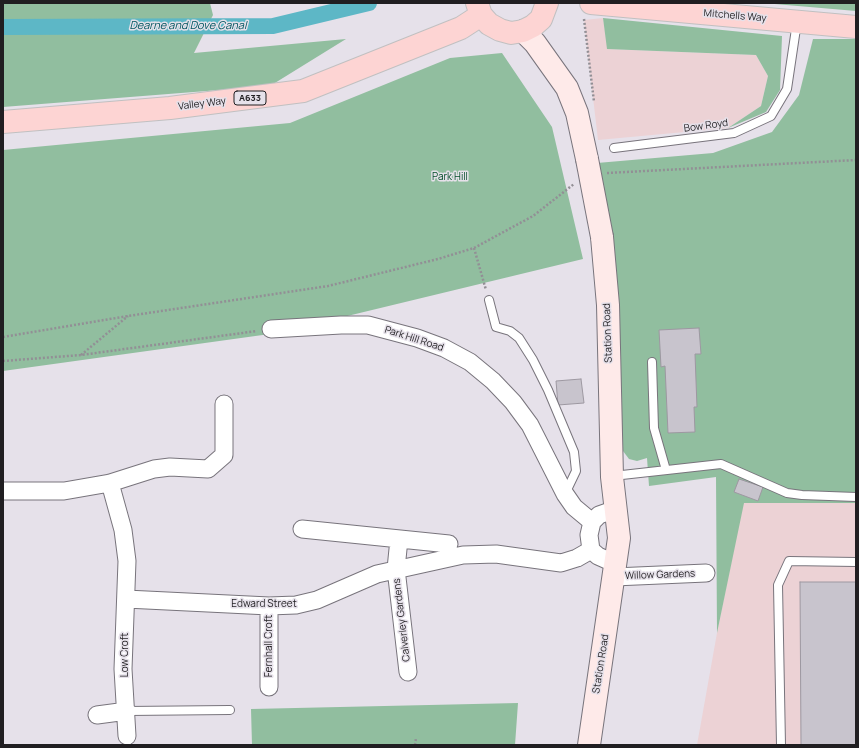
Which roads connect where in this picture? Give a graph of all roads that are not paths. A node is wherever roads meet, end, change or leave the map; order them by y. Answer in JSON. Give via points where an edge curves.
{"nodes":[{"id":1,"x":547,"y":3,"type":"edge"},
{"id":2,"x":479,"y":9,"type":"edge"},
{"id":3,"x":587,"y":9,"type":"edge"},
{"id":4,"x":797,"y":22,"type":"junction"},
{"id":5,"x":856,"y":27,"type":"edge"},
{"id":6,"x":523,"y":31,"type":"junction"},
{"id":7,"x":3,"y":122,"type":"edge"},
{"id":8,"x":614,"y":148,"type":"dead end"},
{"id":9,"x":489,"y":300,"type":"road end"},
{"id":10,"x":271,"y":329,"type":"road end"},
{"id":11,"x":652,"y":362,"type":"dead end"},
{"id":12,"x":224,"y":404,"type":"dead end"},
{"id":13,"x":666,"y":470,"type":"junction"},
{"id":14,"x":612,"y":477,"type":"junction"},
{"id":15,"x":110,"y":483,"type":"junction"},
{"id":16,"x":3,"y":491,"type":"edge"},
{"id":17,"x":565,"y":494,"type":"junction"},
{"id":18,"x":856,"y":497,"type":"edge"},
{"id":19,"x":616,"y":509,"type":"junction"},
{"id":20,"x":592,"y":522,"type":"junction"},
{"id":21,"x":302,"y":529,"type":"dead end"},
{"id":22,"x":399,"y":539,"type":"junction"},
{"id":23,"x":449,"y":544,"type":"dead end"},
{"id":24,"x":591,"y":550,"type":"junction"},
{"id":25,"x":856,"y":562,"type":"edge"},
{"id":26,"x":396,"y":569,"type":"junction"},
{"id":27,"x":615,"y":569,"type":"junction"},
{"id":28,"x":706,"y":573,"type":"dead end"},
{"id":29,"x":126,"y":599,"type":"junction"},
{"id":30,"x":269,"y":606,"type":"junction"},
{"id":31,"x":408,"y":672,"type":"dead end"},
{"id":32,"x":270,"y":687,"type":"dead end"},
{"id":33,"x":230,"y":710,"type":"dead end"},
{"id":34,"x":127,"y":711,"type":"junction"},
{"id":35,"x":97,"y":715,"type":"dead end"},
{"id":36,"x":127,"y":736,"type":"dead end"},
{"id":37,"x":589,"y":745,"type":"edge"},
{"id":38,"x":780,"y":745,"type":"edge"}],
"edges":[{"from":1,"to":6,"type":"main road","via":[[541,18]]},
{"from":2,"to":6,"type":"main road","via":[[489,24],[500,30],[512,33]]},
{"from":2,"to":7,"type":"main road","name":"Valley Way","number":"A633","via":[[461,28],[303,91],[170,108]]},
{"from":3,"to":4,"type":"main road","name":"Mitchells Way"},
{"from":4,"to":5,"type":"main road","name":"Mitchells Way"},
{"from":4,"to":8,"type":"lane","name":"Bow Royd","via":[[787,89],[771,116],[734,133]]},
{"from":6,"to":14,"type":"main road","name":"Station Road","bridge":true,"via":[[535,42],[567,88],[594,166],[608,305]]},
{"from":9,"to":17,"type":"lane","via":[[496,327],[510,331],[519,338],[533,360],[574,452],[576,471]]},
{"from":10,"to":17,"type":"street","name":"Park Hill Road","via":[[368,325],[437,345],[470,362],[498,386],[530,425]]},
{"from":11,"to":13,"type":"lane","via":[[654,428]]},
{"from":12,"to":15,"type":"street","via":[[224,455],[208,468],[154,469]]},
{"from":13,"to":14,"type":"lane"},
{"from":13,"to":18,"type":"lane","via":[[721,464],[787,492]]},
{"from":14,"to":19,"type":"main road","name":"Station Road"},
{"from":15,"to":16,"type":"street","via":[[64,491]]},
{"from":15,"to":29,"type":"street","name":"Low Croft","via":[[124,530],[127,561]]},
{"from":17,"to":20,"type":"street","name":"Park Hill Road","via":[[574,507]]},
{"from":19,"to":20,"type":"street","via":[[599,515]]},
{"from":19,"to":27,"type":"main road","name":"Station Road","via":[[620,538]]},
{"from":20,"to":24,"type":"street","via":[[589,535]]},
{"from":21,"to":22,"type":"street"},
{"from":22,"to":23,"type":"street"},
{"from":22,"to":26,"type":"street"},
{"from":24,"to":26,"type":"street","name":"Edward Street","via":[[578,558],[561,563],[489,554],[463,555]]},
{"from":24,"to":27,"type":"street","via":[[607,560]]},
{"from":25,"to":38,"type":"lane","via":[[789,561],[778,585]]},
{"from":26,"to":30,"type":"street","name":"Edward Street","via":[[377,574],[317,600],[296,605]]},
{"from":26,"to":31,"type":"street","name":"Calverley Gardens"},
{"from":27,"to":28,"type":"street","name":"Willow Gardens"},
{"from":27,"to":37,"type":"main road","name":"Station Road"},
{"from":29,"to":30,"type":"street","name":"Edward Street"},
{"from":29,"to":34,"type":"street","name":"Low Croft","via":[[123,669]]},
{"from":30,"to":32,"type":"street","name":"Fernhall Croft"},
{"from":33,"to":34,"type":"lane"},
{"from":34,"to":35,"type":"street"},
{"from":34,"to":36,"type":"street","name":"Low Croft"}]}
